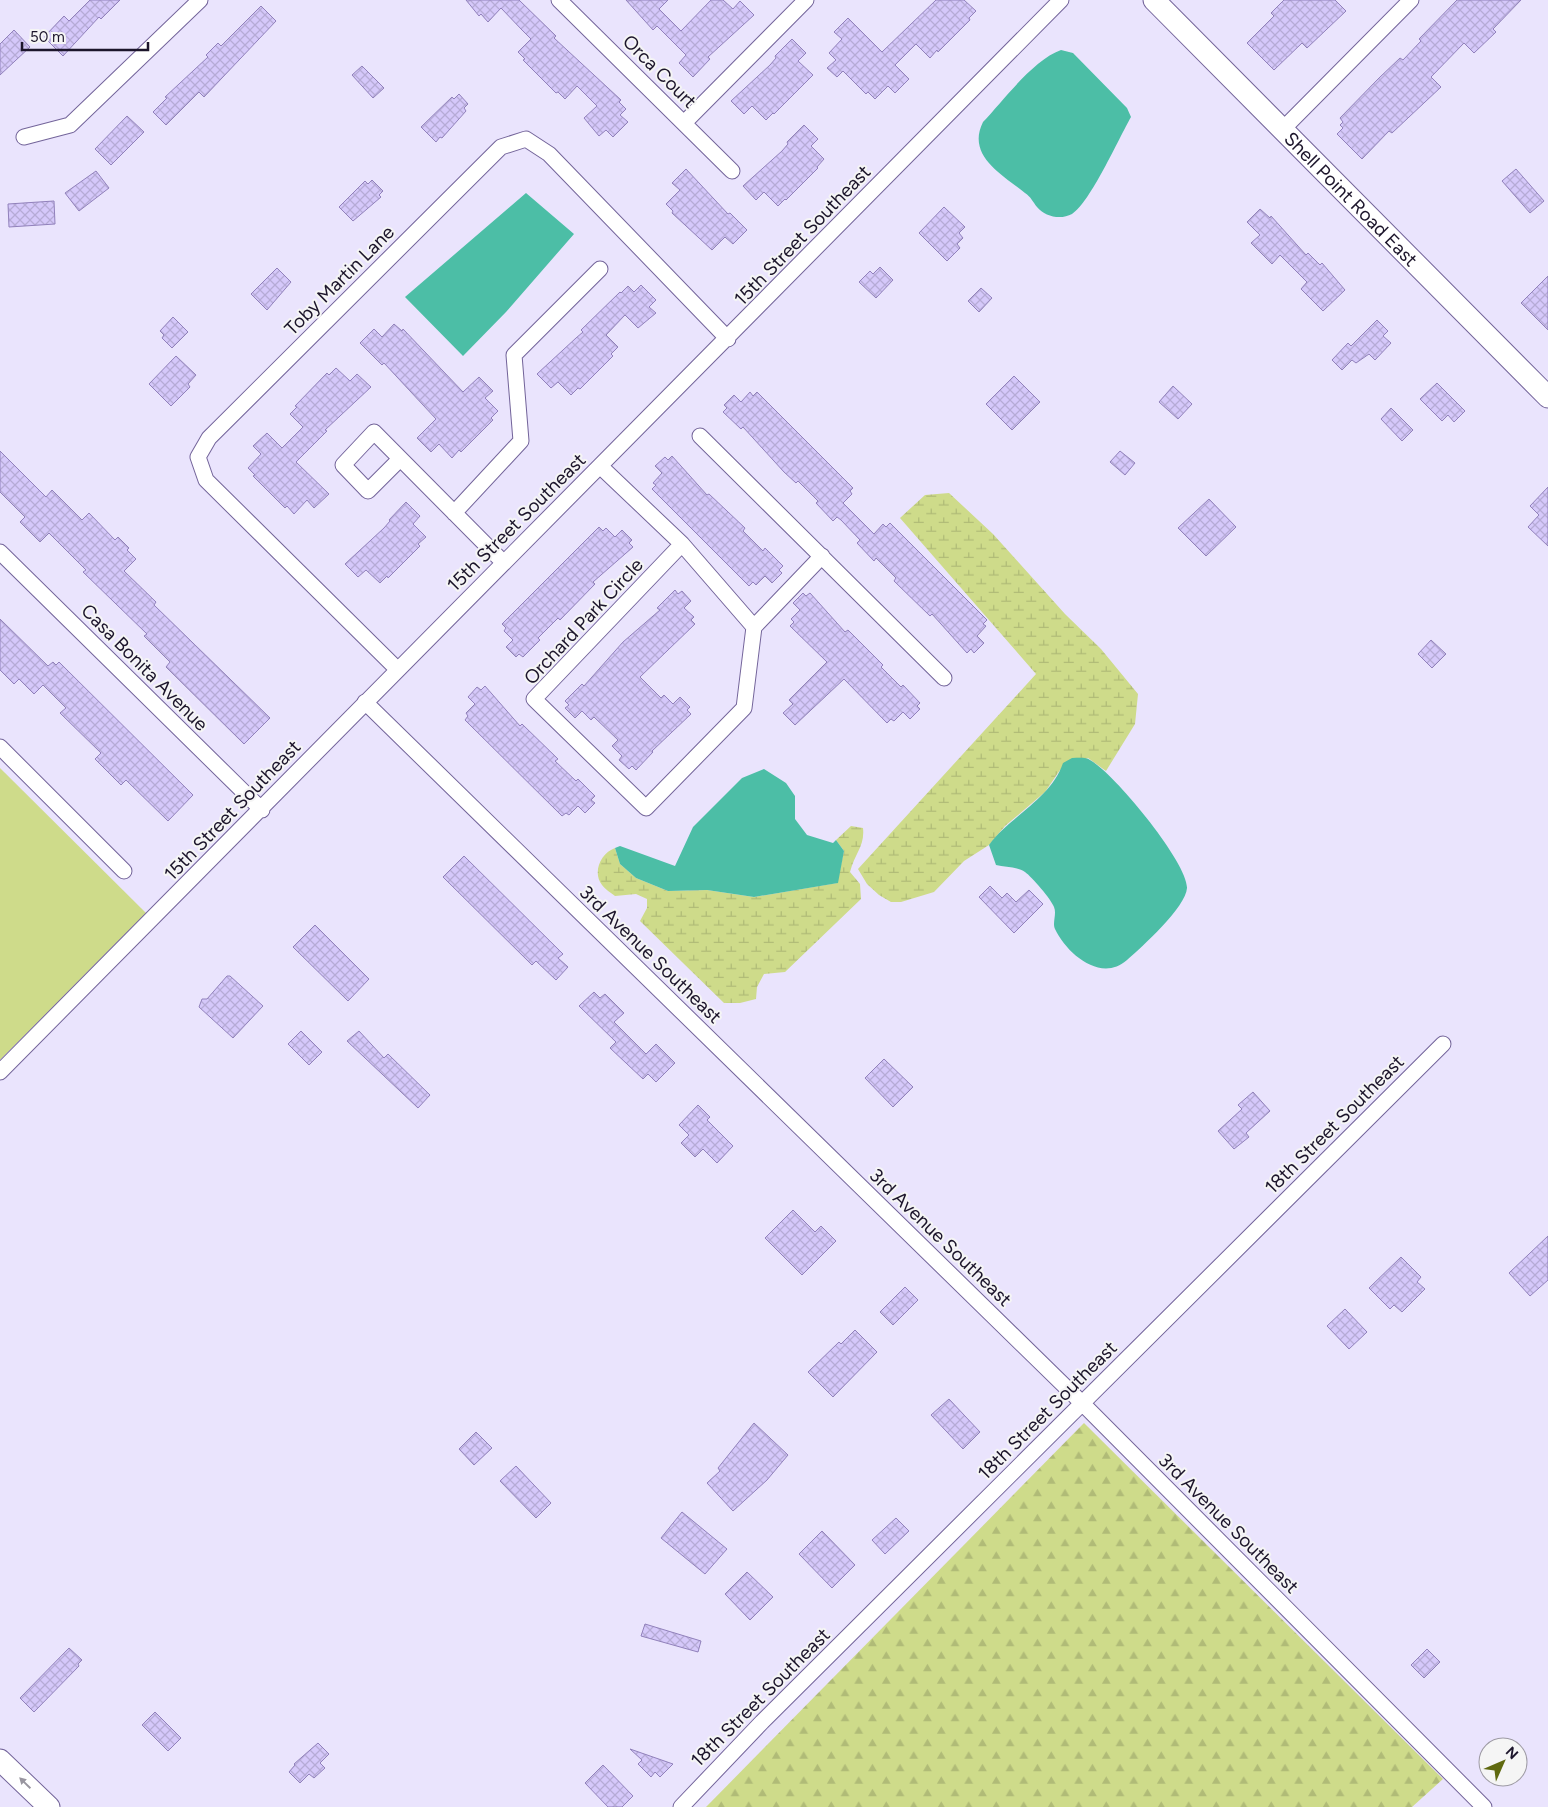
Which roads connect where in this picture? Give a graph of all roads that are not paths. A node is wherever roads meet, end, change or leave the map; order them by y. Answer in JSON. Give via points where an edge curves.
{"nodes":[{"id":1,"x":200,"y":0,"type":"edge"},
{"id":2,"x":559,"y":0,"type":"edge"},
{"id":3,"x":806,"y":0,"type":"edge"},
{"id":4,"x":1061,"y":0,"type":"edge"},
{"id":5,"x":1154,"y":0,"type":"edge"},
{"id":6,"x":1410,"y":0,"type":"edge"},
{"id":7,"x":684,"y":123,"type":"junction"},
{"id":8,"x":1282,"y":130,"type":"junction"},
{"id":9,"x":24,"y":137,"type":"dead end"},
{"id":10,"x":732,"y":171,"type":"dead end"},
{"id":11,"x":600,"y":269,"type":"dead end"},
{"id":12,"x":728,"y":339,"type":"junction"},
{"id":13,"x":1546,"y":391,"type":"edge"},
{"id":14,"x":700,"y":436,"type":"dead end"},
{"id":15,"x":400,"y":459,"type":"junction"},
{"id":16,"x":600,"y":466,"type":"junction"},
{"id":17,"x":454,"y":513,"type":"junction"},
{"id":18,"x":682,"y":544,"type":"junction"},
{"id":19,"x":0,"y":552,"type":"edge"},
{"id":20,"x":822,"y":556,"type":"junction"},
{"id":21,"x":504,"y":563,"type":"junction"},
{"id":22,"x":754,"y":627,"type":"junction"},
{"id":23,"x":397,"y":669,"type":"junction"},
{"id":24,"x":944,"y":678,"type":"dead end"},
{"id":25,"x":364,"y":702,"type":"junction"},
{"id":26,"x":0,"y":746,"type":"edge"},
{"id":27,"x":262,"y":810,"type":"junction"},
{"id":28,"x":124,"y":871,"type":"dead end"},
{"id":29,"x":1443,"y":1044,"type":"dead end"},
{"id":30,"x":0,"y":1072,"type":"edge"},
{"id":31,"x":1082,"y":1403,"type":"junction"},
{"id":32,"x":0,"y":1760,"type":"edge"},
{"id":33,"x":49,"y":1807,"type":"edge"},
{"id":34,"x":680,"y":1807,"type":"edge"},
{"id":35,"x":1484,"y":1807,"type":"edge"}],
"edges":[{"from":1,"to":9,"type":"street","via":[[70,125]]},
{"from":2,"to":7,"type":"street","name":"Orca Court"},
{"from":3,"to":7,"type":"street"},
{"from":4,"to":12,"type":"street","name":"15th Street Southeast"},
{"from":5,"to":8,"type":"street","name":"Shell Point Road East"},
{"from":6,"to":8,"type":"street"},
{"from":7,"to":10,"type":"street","name":"Orca Court"},
{"from":8,"to":13,"type":"street","name":"Shell Point Road East"},
{"from":11,"to":17,"type":"street","via":[[514,355],[521,441]]},
{"from":12,"to":16,"type":"street","name":"15th Street Southeast"},
{"from":12,"to":23,"type":"street","name":"Toby Martin Lane","via":[[549,154],[526,139],[501,147],[209,438],[198,457],[206,480]]},
{"from":14,"to":20,"type":"street"},
{"from":15,"to":15,"type":"street","via":[[374,432],[343,465],[368,491]]},
{"from":15,"to":17,"type":"street"},
{"from":16,"to":18,"type":"street"},
{"from":16,"to":21,"type":"street","name":"15th Street Southeast"},
{"from":17,"to":21,"type":"street"},
{"from":18,"to":22,"type":"street"},
{"from":18,"to":22,"type":"street","name":"Orchard Park Circle","via":[[534,699],[646,808],[744,708]]},
{"from":19,"to":27,"type":"street","name":"Casa Bonita Avenue"},
{"from":20,"to":22,"type":"street"},
{"from":20,"to":24,"type":"street"},
{"from":21,"to":23,"type":"street","name":"15th Street Southeast"},
{"from":23,"to":25,"type":"street","name":"15th Street Southeast"},
{"from":25,"to":27,"type":"street","name":"15th Street Southeast"},
{"from":25,"to":31,"type":"street","name":"3rd Avenue Southeast"},
{"from":26,"to":28,"type":"street"},
{"from":27,"to":30,"type":"street","name":"15th Street Southeast"},
{"from":29,"to":31,"type":"street","name":"18th Street Southeast"},
{"from":31,"to":34,"type":"street","name":"18th Street Southeast"},
{"from":31,"to":35,"type":"street","name":"3rd Avenue Southeast"},
{"from":33,"to":32,"type":"street","one_way":true}]}
